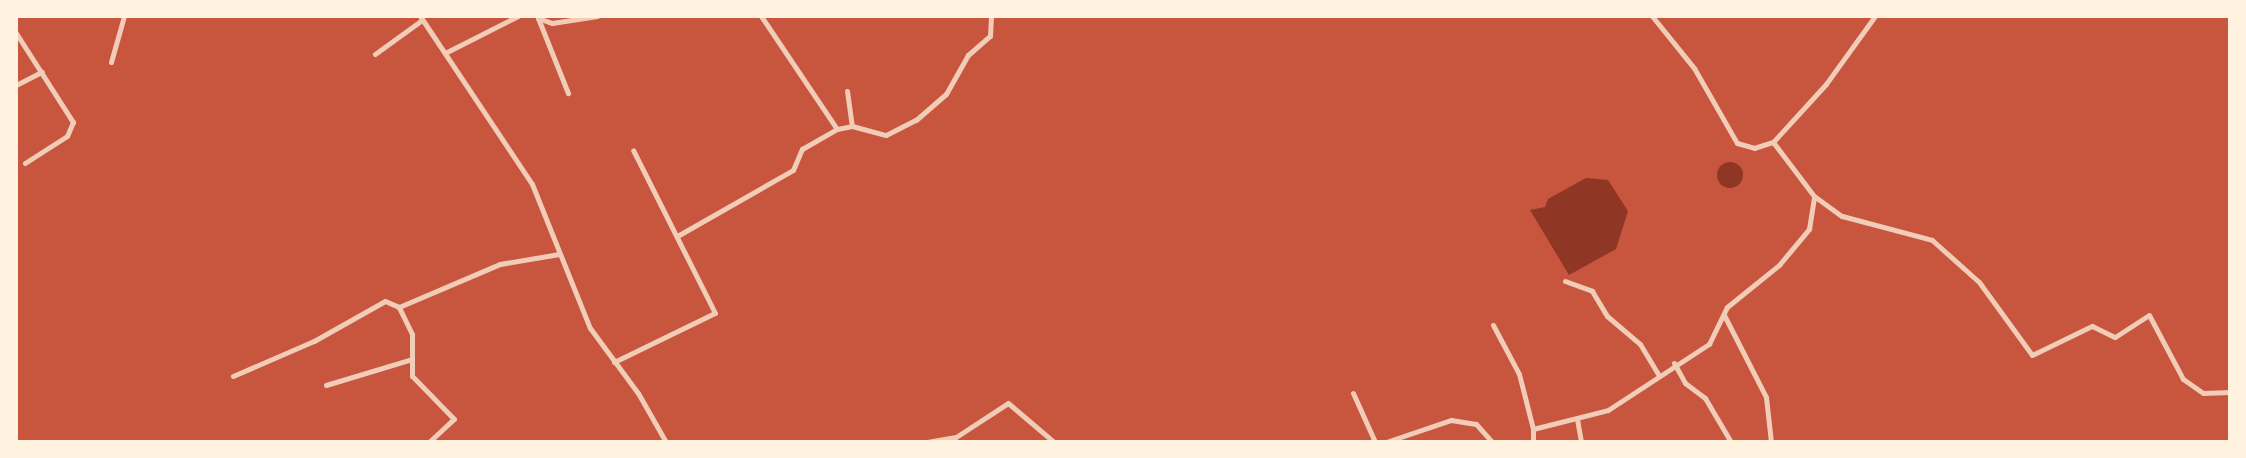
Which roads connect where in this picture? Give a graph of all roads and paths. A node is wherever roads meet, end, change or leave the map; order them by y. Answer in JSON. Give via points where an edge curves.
{"nodes":[{"id":1,"x":124,"y":16,"type":"edge"},
{"id":2,"x":518,"y":16,"type":"edge"},
{"id":3,"x":597,"y":16,"type":"edge"},
{"id":4,"x":761,"y":16,"type":"edge"},
{"id":5,"x":990,"y":16,"type":"edge"},
{"id":6,"x":1652,"y":16,"type":"edge"},
{"id":7,"x":1875,"y":16,"type":"edge"},
{"id":8,"x":538,"y":17,"type":"edge"},
{"id":9,"x":421,"y":18,"type":"edge"},
{"id":10,"x":16,"y":33,"type":"edge"},
{"id":11,"x":445,"y":53,"type":"junction"},
{"id":12,"x":375,"y":54,"type":"dead end"},
{"id":13,"x":111,"y":62,"type":"dead end"},
{"id":14,"x":42,"y":72,"type":"junction"},
{"id":15,"x":16,"y":85,"type":"edge"},
{"id":16,"x":847,"y":91,"type":"dead end"},
{"id":17,"x":568,"y":93,"type":"dead end"},
{"id":18,"x":852,"y":126,"type":"junction"},
{"id":19,"x":837,"y":129,"type":"junction"},
{"id":20,"x":1773,"y":142,"type":"junction"},
{"id":21,"x":633,"y":150,"type":"dead end"},
{"id":22,"x":25,"y":163,"type":"dead end"},
{"id":23,"x":1814,"y":196,"type":"junction"},
{"id":24,"x":679,"y":236,"type":"junction"},
{"id":25,"x":559,"y":254,"type":"junction"},
{"id":26,"x":1564,"y":281,"type":"dead end"},
{"id":27,"x":399,"y":307,"type":"junction"},
{"id":28,"x":1724,"y":315,"type":"junction"},
{"id":29,"x":1493,"y":325,"type":"dead end"},
{"id":30,"x":409,"y":360,"type":"junction"},
{"id":31,"x":614,"y":362,"type":"junction"},
{"id":32,"x":1674,"y":363,"type":"junction"},
{"id":33,"x":1658,"y":374,"type":"junction"},
{"id":34,"x":233,"y":376,"type":"dead end"},
{"id":35,"x":327,"y":385,"type":"dead end"},
{"id":36,"x":2229,"y":392,"type":"edge"},
{"id":37,"x":1353,"y":393,"type":"dead end"},
{"id":38,"x":1577,"y":419,"type":"junction"},
{"id":39,"x":1533,"y":429,"type":"junction"},
{"id":40,"x":429,"y":441,"type":"edge"},
{"id":41,"x":666,"y":441,"type":"edge"},
{"id":42,"x":927,"y":441,"type":"edge"},
{"id":43,"x":1054,"y":441,"type":"edge"},
{"id":44,"x":1376,"y":441,"type":"edge"},
{"id":45,"x":1386,"y":441,"type":"edge"},
{"id":46,"x":1492,"y":441,"type":"edge"},
{"id":47,"x":1524,"y":441,"type":"edge"},
{"id":48,"x":1533,"y":441,"type":"edge"},
{"id":49,"x":1581,"y":441,"type":"edge"},
{"id":50,"x":1731,"y":441,"type":"edge"},
{"id":51,"x":1771,"y":441,"type":"edge"}],
"edges":[{"from":1,"to":13,"type":"street"},
{"from":2,"to":11,"type":"street"},
{"from":3,"to":8,"type":"street","via":[[552,23]]},
{"from":4,"to":19,"type":"street"},
{"from":5,"to":18,"type":"street","via":[[990,36],[968,55],[930,109],[891,135]]},
{"from":6,"to":20,"type":"street","via":[[1694,68],[1737,143],[1754,148]]},
{"from":7,"to":20,"type":"street","via":[[1826,84]]},
{"from":8,"to":17,"type":"street"},
{"from":9,"to":11,"type":"street"},
{"from":9,"to":12,"type":"street"},
{"from":10,"to":14,"type":"street"},
{"from":11,"to":25,"type":"street","via":[[532,184]]},
{"from":14,"to":15,"type":"street"},
{"from":14,"to":22,"type":"street","via":[[73,125],[67,136]]},
{"from":16,"to":18,"type":"street"},
{"from":18,"to":19,"type":"street"},
{"from":19,"to":24,"type":"street","via":[[802,149],[793,171]]},
{"from":20,"to":23,"type":"street"},
{"from":21,"to":24,"type":"street"},
{"from":23,"to":28,"type":"street","via":[[1809,229]]},
{"from":23,"to":36,"type":"street","via":[[1842,216],[1932,240],[1974,276],[2032,355],[2092,326],[2115,337],[2149,315],[2183,379],[2203,393]]},
{"from":24,"to":31,"type":"street","via":[[715,313]]},
{"from":25,"to":27,"type":"street","via":[[500,264]]},
{"from":25,"to":31,"type":"street","via":[[590,328]]},
{"from":26,"to":33,"type":"street","via":[[1592,291],[1607,316],[1640,344]]},
{"from":27,"to":30,"type":"street","via":[[412,334]]},
{"from":27,"to":34,"type":"street","via":[[385,301],[314,341]]},
{"from":28,"to":32,"type":"street","via":[[1709,344]]},
{"from":28,"to":51,"type":"street","via":[[1766,397]]},
{"from":29,"to":39,"type":"street","via":[[1519,374]]},
{"from":30,"to":35,"type":"street"},
{"from":30,"to":40,"type":"street","via":[[418,386],[445,404],[454,418]]},
{"from":31,"to":41,"type":"street"},
{"from":32,"to":33,"type":"street"},
{"from":32,"to":50,"type":"street","via":[[1685,383],[1705,398]]},
{"from":33,"to":38,"type":"street","via":[[1608,410]]},
{"from":37,"to":44,"type":"street"},
{"from":38,"to":39,"type":"street"},
{"from":38,"to":49,"type":"street"},
{"from":39,"to":48,"type":"street"},
{"from":42,"to":43,"type":"street","via":[[957,437],[1008,403]]},
{"from":45,"to":46,"type":"street","via":[[1451,420],[1476,424]]},
{"from":47,"to":48,"type":"street"}]}
